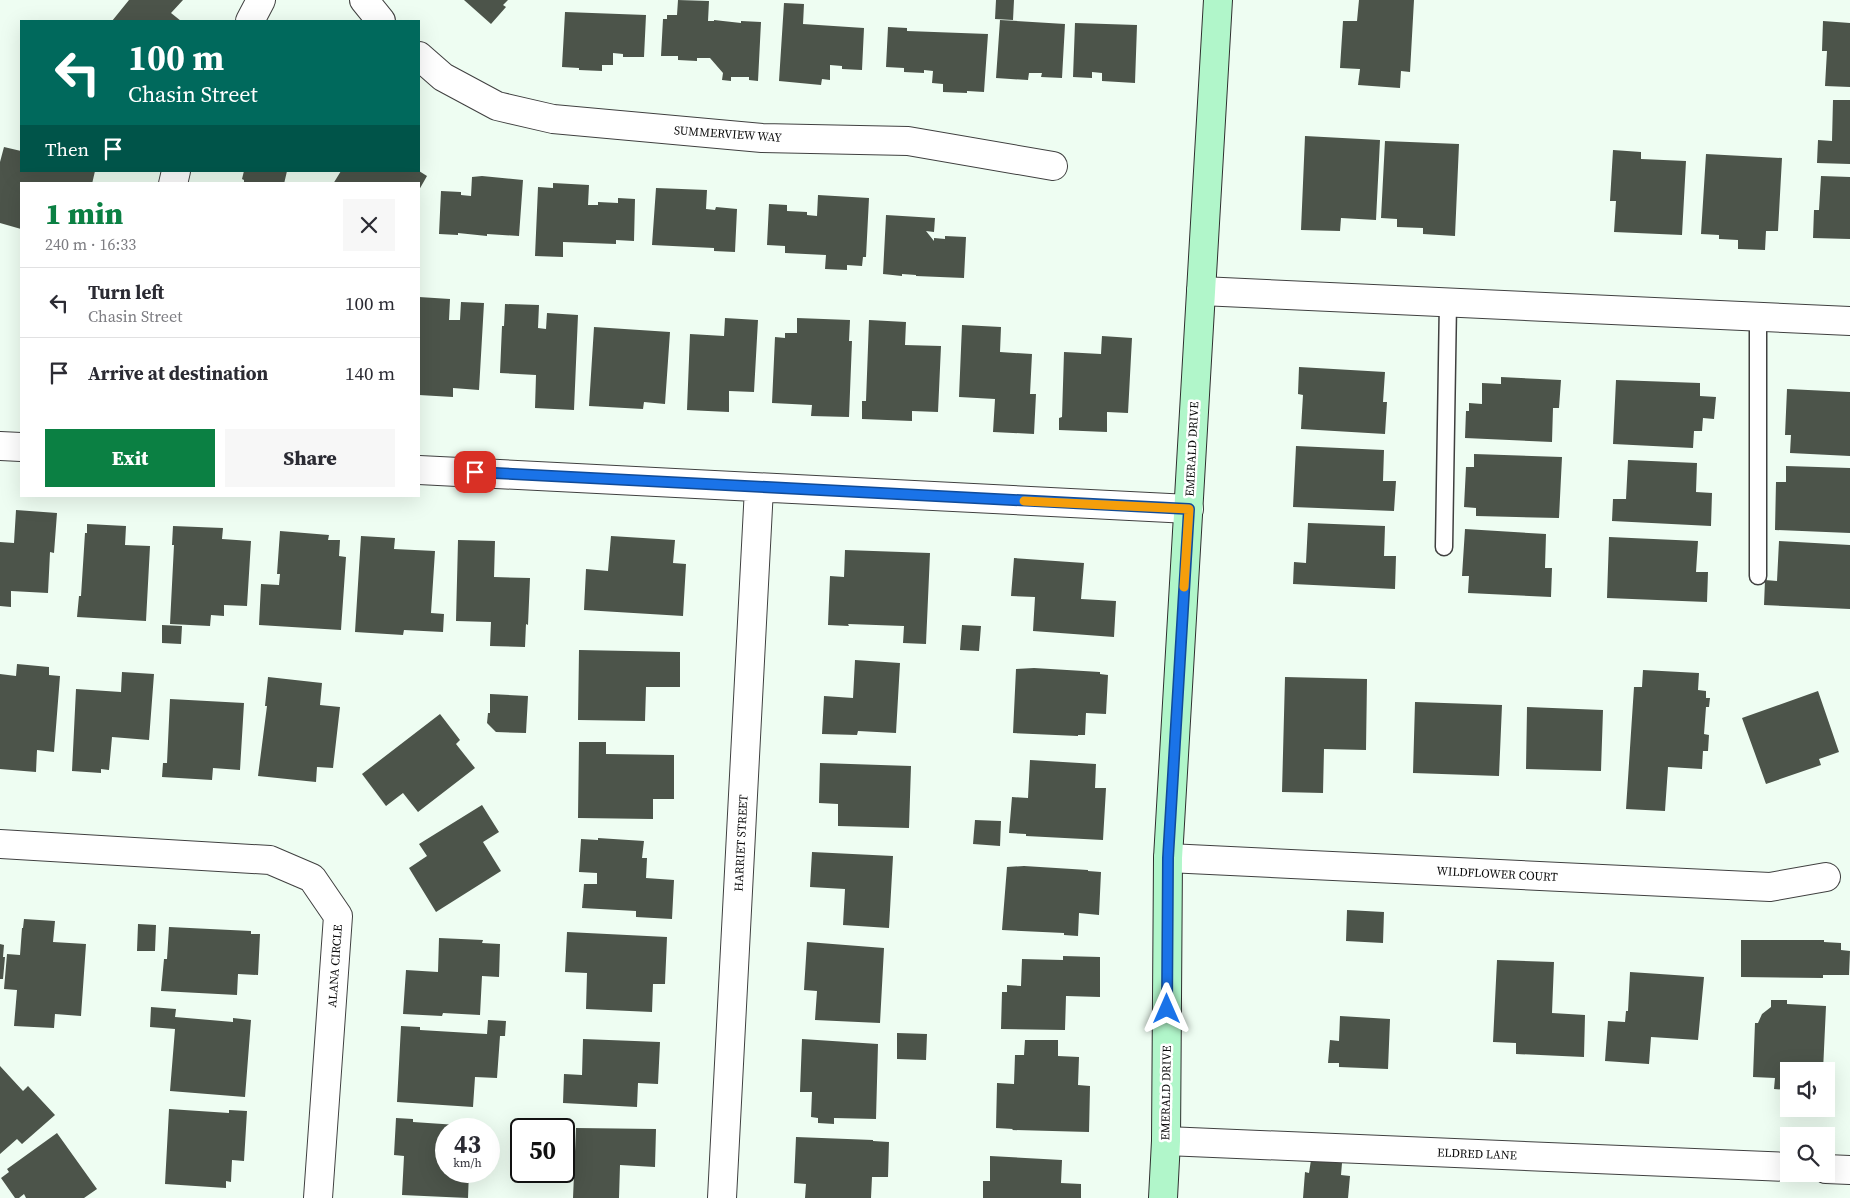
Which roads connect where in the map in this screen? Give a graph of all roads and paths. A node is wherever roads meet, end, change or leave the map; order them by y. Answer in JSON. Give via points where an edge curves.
{"nodes":[{"id":1,"x":260,"y":0,"type":"edge"},
{"id":2,"x":364,"y":0,"type":"edge"},
{"id":3,"x":1218,"y":0,"type":"edge"},
{"id":4,"x":250,"y":20,"type":"edge"},
{"id":5,"x":380,"y":20,"type":"edge"},
{"id":6,"x":420,"y":57,"type":"edge"},
{"id":7,"x":1053,"y":166,"type":"dead end"},
{"id":8,"x":1201,"y":291,"type":"junction"},
{"id":9,"x":1448,"y":302,"type":"junction"},
{"id":10,"x":1758,"y":316,"type":"junction"},
{"id":11,"x":1850,"y":321,"type":"edge"},
{"id":12,"x":0,"y":446,"type":"edge"},
{"id":13,"x":20,"y":447,"type":"edge"},
{"id":14,"x":420,"y":470,"type":"edge"},
{"id":15,"x":759,"y":488,"type":"junction"},
{"id":16,"x":1189,"y":509,"type":"junction"},
{"id":17,"x":1444,"y":546,"type":"dead end"},
{"id":18,"x":1758,"y":576,"type":"dead end"},
{"id":19,"x":0,"y":844,"type":"edge"},
{"id":20,"x":1168,"y":858,"type":"junction"},
{"id":21,"x":1826,"y":877,"type":"dead end"},
{"id":22,"x":1166,"y":1140,"type":"junction"},
{"id":23,"x":1780,"y":1167,"type":"edge"},
{"id":24,"x":1835,"y":1169,"type":"edge"},
{"id":25,"x":1850,"y":1170,"type":"edge"},
{"id":26,"x":318,"y":1198,"type":"edge"},
{"id":27,"x":722,"y":1198,"type":"edge"},
{"id":28,"x":1163,"y":1198,"type":"edge"}],
"edges":[{"from":1,"to":4,"type":"street"},
{"from":2,"to":5,"type":"street"},
{"from":3,"to":8,"type":"main road","name":"EMERALD DRIVE"},
{"from":6,"to":7,"type":"street","name":"SUMMERVIEW WAY","via":[[443,77],[497,106],[553,119],[762,138],[908,141]]},
{"from":8,"to":9,"type":"street"},
{"from":8,"to":16,"type":"main road","name":"EMERALD DRIVE"},
{"from":9,"to":10,"type":"street"},
{"from":9,"to":17,"type":"lane"},
{"from":10,"to":11,"type":"street"},
{"from":10,"to":18,"type":"lane"},
{"from":12,"to":13,"type":"street"},
{"from":14,"to":15,"type":"street"},
{"from":15,"to":16,"type":"street"},
{"from":15,"to":27,"type":"street","name":"HARRIET STREET"},
{"from":16,"to":20,"type":"main road","name":"EMERALD DRIVE"},
{"from":19,"to":26,"type":"street","name":"ALANA CIRCLE","via":[[270,860],[312,878],[338,916]]},
{"from":20,"to":21,"type":"street","name":"WILDFLOWER COURT","via":[[1770,887]]},
{"from":20,"to":22,"type":"main road","name":"EMERALD DRIVE"},
{"from":22,"to":23,"type":"street","name":"ELDRED LANE"},
{"from":22,"to":28,"type":"main road","name":"EMERALD DRIVE"},
{"from":24,"to":25,"type":"street"}]}
